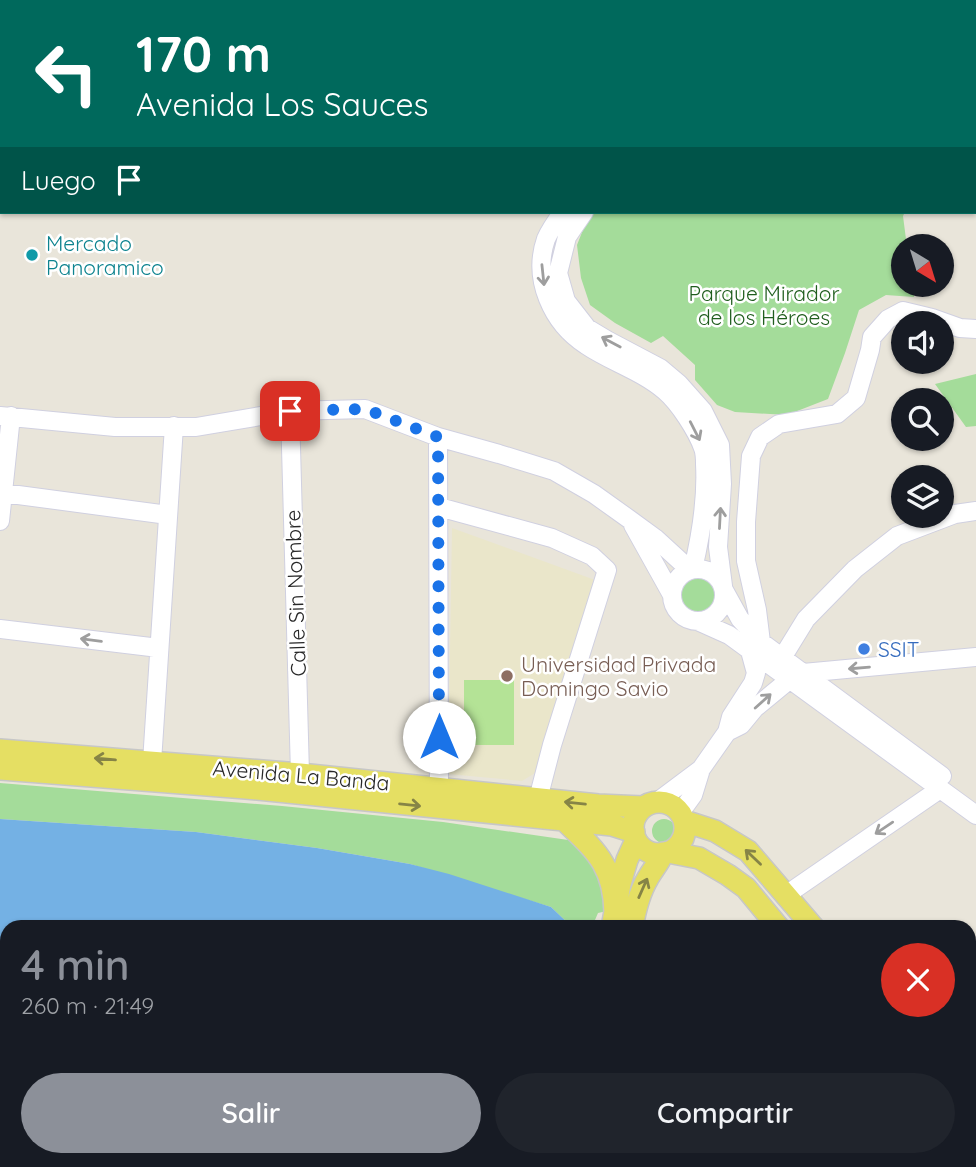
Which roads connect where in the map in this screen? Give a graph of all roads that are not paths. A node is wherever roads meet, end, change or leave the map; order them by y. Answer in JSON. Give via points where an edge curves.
{"nodes":[{"id":1,"x":562,"y":214,"type":"edge"},
{"id":2,"x":583,"y":214,"type":"edge"},
{"id":3,"x":976,"y":329,"type":"edge"},
{"id":4,"x":290,"y":411,"type":"junction"},
{"id":5,"x":6,"y":416,"type":"edge"},
{"id":6,"x":174,"y":426,"type":"junction"},
{"id":7,"x":438,"y":437,"type":"junction"},
{"id":8,"x":3,"y":493,"type":"junction"},
{"id":9,"x":439,"y":507,"type":"junction"},
{"id":10,"x":976,"y":511,"type":"edge"},
{"id":11,"x":168,"y":515,"type":"junction"},
{"id":12,"x":629,"y":519,"type":"junction"},
{"id":13,"x":0,"y":521,"type":"edge"},
{"id":14,"x":692,"y":570,"type":"junction"},
{"id":15,"x":724,"y":588,"type":"junction"},
{"id":16,"x":672,"y":595,"type":"junction"},
{"id":17,"x":700,"y":622,"type":"junction"},
{"id":18,"x":0,"y":629,"type":"edge"},
{"id":19,"x":756,"y":646,"type":"junction"},
{"id":20,"x":159,"y":648,"type":"junction"},
{"id":21,"x":782,"y":658,"type":"junction"},
{"id":22,"x":973,"y":660,"type":"edge"},
{"id":23,"x":796,"y":674,"type":"junction"},
{"id":24,"x":727,"y":732,"type":"junction"},
{"id":25,"x":0,"y":750,"type":"edge"},
{"id":26,"x":152,"y":762,"type":"junction"},
{"id":27,"x":0,"y":769,"type":"edge"},
{"id":28,"x":701,"y":769,"type":"junction"},
{"id":29,"x":300,"y":774,"type":"junction"},
{"id":30,"x":439,"y":788,"type":"junction"},
{"id":31,"x":940,"y":789,"type":"junction"},
{"id":32,"x":538,"y":799,"type":"junction"},
{"id":33,"x":976,"y":801,"type":"edge"},
{"id":34,"x":650,"y":805,"type":"junction"},
{"id":35,"x":976,"y":815,"type":"edge"},
{"id":36,"x":682,"y":817,"type":"junction"},
{"id":37,"x":564,"y":820,"type":"junction"},
{"id":38,"x":635,"y":836,"type":"junction"},
{"id":39,"x":665,"y":852,"type":"junction"},
{"id":40,"x":786,"y":895,"type":"junction"},
{"id":41,"x":613,"y":920,"type":"edge"},
{"id":42,"x":634,"y":920,"type":"edge"},
{"id":43,"x":772,"y":920,"type":"edge"},
{"id":44,"x":807,"y":920,"type":"edge"}],
"edges":[{"from":1,"to":14,"type":"street","one_way":true,"via":[[547,239],[541,271],[553,309],[564,327],[586,345],[665,391],[690,421],[704,450],[702,531]]},
{"from":15,"to":2,"type":"street","one_way":true,"via":[[718,547],[720,445],[703,411],[679,384],[660,368],[587,328],[566,301],[558,273],[567,237]]},
{"from":3,"to":19,"type":"street","via":[[903,312],[888,319],[872,337],[856,398],[837,414],[779,424],[760,437],[751,456],[746,522],[746,561],[757,610]]},
{"from":4,"to":6,"type":"street","via":[[196,427]]},
{"from":4,"to":7,"type":"street","via":[[365,409]]},
{"from":4,"to":29,"type":"street","name":"Calle Sin Nombre"},
{"from":5,"to":6,"type":"street","via":[[115,427]]},
{"from":5,"to":8,"type":"street"},
{"from":6,"to":11,"type":"street"},
{"from":7,"to":9,"type":"street"},
{"from":7,"to":12,"type":"street","via":[[554,471]]},
{"from":8,"to":11,"type":"street"},
{"from":8,"to":13,"type":"street"},
{"from":9,"to":30,"type":"street"},
{"from":9,"to":32,"type":"street","via":[[552,538],[592,556],[607,570]]},
{"from":10,"to":21,"type":"street","via":[[897,536],[855,569],[806,619]]},
{"from":11,"to":20,"type":"street"},
{"from":12,"to":14,"type":"street"},
{"from":12,"to":16,"type":"street"},
{"from":14,"to":15,"type":"street","via":[[711,572]]},
{"from":14,"to":16,"type":"street","via":[[677,579]]},
{"from":15,"to":17,"type":"street","via":[[722,607]]},
{"from":15,"to":19,"type":"street"},
{"from":16,"to":17,"type":"street","via":[[684,618]]},
{"from":17,"to":19,"type":"street"},
{"from":20,"to":18,"type":"street","one_way":true},
{"from":19,"to":21,"type":"street"},
{"from":19,"to":23,"type":"street"},
{"from":19,"to":24,"type":"street","via":[[753,683]]},
{"from":20,"to":26,"type":"street"},
{"from":21,"to":23,"type":"street"},
{"from":22,"to":23,"type":"street","one_way":true},
{"from":24,"to":23,"type":"street","one_way":true,"via":[[741,725]]},
{"from":23,"to":31,"type":"street"},
{"from":23,"to":33,"type":"street"},
{"from":24,"to":28,"type":"street"},
{"from":26,"to":25,"type":"main road","name":"Avenida La Banda","one_way":true},
{"from":26,"to":29,"type":"main road","name":"Avenida La Banda"},
{"from":27,"to":37,"type":"main road","name":"Avenida La Banda","one_way":true},
{"from":28,"to":34,"type":"street"},
{"from":28,"to":36,"type":"street"},
{"from":29,"to":30,"type":"main road","name":"Avenida La Banda"},
{"from":30,"to":32,"type":"main road","name":"Avenida La Banda"},
{"from":31,"to":35,"type":"street"},
{"from":31,"to":40,"type":"street","one_way":true},
{"from":34,"to":32,"type":"main road","name":"Avenida La Banda","one_way":true},
{"from":34,"to":36,"type":"main road","via":[[670,804]]},
{"from":34,"to":38,"type":"main road","via":[[635,818]]},
{"from":36,"to":39,"type":"main road","via":[[685,829],[680,843]]},
{"from":40,"to":36,"type":"main road","one_way":true,"via":[[748,850]]},
{"from":37,"to":38,"type":"main road","name":"Avenida La Banda","via":[[612,825]]},
{"from":37,"to":41,"type":"main road","via":[[590,845],[611,877]]},
{"from":38,"to":39,"type":"main road","via":[[649,851]]},
{"from":38,"to":41,"type":"main road"},
{"from":42,"to":39,"type":"main road","one_way":true,"via":[[646,880]]},
{"from":39,"to":43,"type":"main road","via":[[699,858],[728,875],[746,888]]},
{"from":40,"to":44,"type":"main road"}]}
